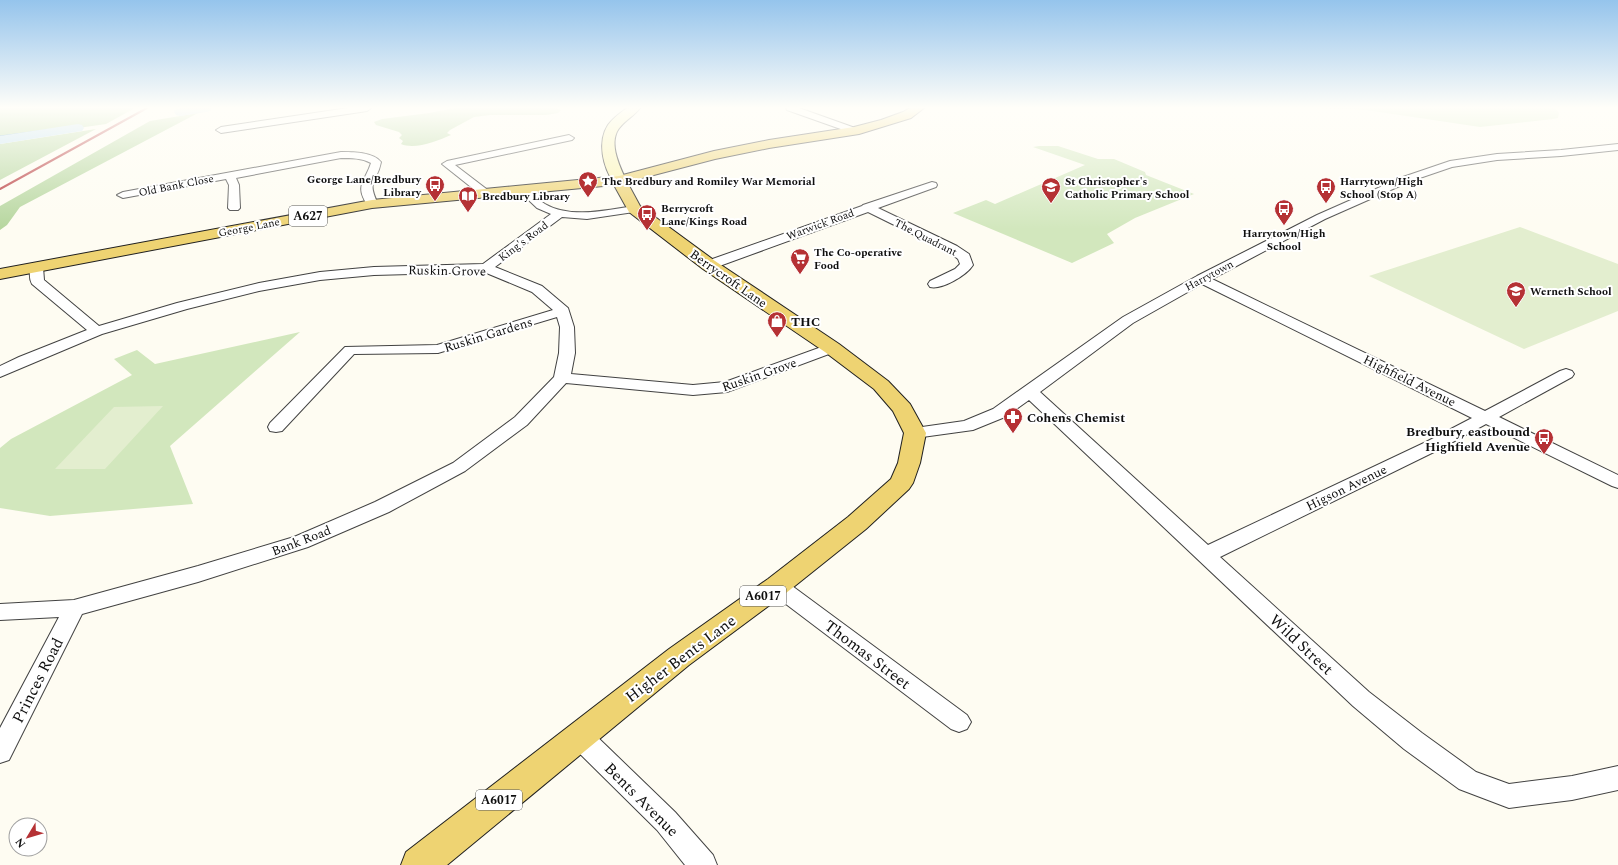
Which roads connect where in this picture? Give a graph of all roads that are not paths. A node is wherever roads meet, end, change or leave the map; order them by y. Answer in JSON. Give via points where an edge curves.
{"nodes":[{"id":1,"x":520,"y":148,"type":"edge"},
{"id":2,"x":608,"y":148,"type":"edge"},
{"id":3,"x":748,"y":148,"type":"edge"},
{"id":4,"x":1605,"y":148,"type":"edge"},
{"id":5,"x":229,"y":175,"type":"junction"},
{"id":6,"x":619,"y":180,"type":"junction"},
{"id":7,"x":932,"y":185,"type":"dead end"},
{"id":8,"x":523,"y":189,"type":"junction"},
{"id":9,"x":486,"y":193,"type":"junction"},
{"id":10,"x":123,"y":195,"type":"dead end"},
{"id":11,"x":372,"y":204,"type":"junction"},
{"id":12,"x":867,"y":207,"type":"junction"},
{"id":13,"x":234,"y":208,"type":"dead end"},
{"id":14,"x":634,"y":210,"type":"junction"},
{"id":15,"x":559,"y":214,"type":"junction"},
{"id":16,"x":709,"y":265,"type":"junction"},
{"id":17,"x":37,"y":267,"type":"junction"},
{"id":18,"x":486,"y":268,"type":"junction"},
{"id":19,"x":0,"y":274,"type":"edge"},
{"id":20,"x":1202,"y":279,"type":"junction"},
{"id":21,"x":935,"y":284,"type":"dead end"},
{"id":22,"x":563,"y":311,"type":"junction"},
{"id":23,"x":97,"y":331,"type":"junction"},
{"id":24,"x":832,"y":348,"type":"junction"},
{"id":25,"x":0,"y":372,"type":"edge"},
{"id":26,"x":1566,"y":374,"type":"dead end"},
{"id":27,"x":562,"y":378,"type":"junction"},
{"id":28,"x":1030,"y":392,"type":"junction"},
{"id":29,"x":1485,"y":417,"type":"junction"},
{"id":30,"x":276,"y":427,"type":"dead end"},
{"id":31,"x":915,"y":433,"type":"junction"},
{"id":32,"x":1618,"y":482,"type":"edge"},
{"id":33,"x":1206,"y":555,"type":"junction"},
{"id":34,"x":777,"y":586,"type":"junction"},
{"id":35,"x":74,"y":608,"type":"junction"},
{"id":36,"x":0,"y":612,"type":"edge"},
{"id":37,"x":959,"y":722,"type":"dead end"},
{"id":38,"x":579,"y":736,"type":"junction"},
{"id":39,"x":0,"y":752,"type":"edge"},
{"id":40,"x":1618,"y":778,"type":"edge"},
{"id":41,"x":419,"y":865,"type":"edge"},
{"id":42,"x":703,"y":865,"type":"edge"}],
"edges":[{"from":1,"to":9,"type":"street","via":[[447,164]]},
{"from":2,"to":6,"type":"main road","via":[[609,158]]},
{"from":3,"to":6,"type":"main road","number":"A627"},
{"from":4,"to":20,"type":"street","name":"Harrytown","via":[[1498,156],[1450,164],[1407,179],[1321,217]]},
{"from":5,"to":10,"type":"street","name":"Old Bank Close"},
{"from":5,"to":11,"type":"street","name":"Old Bank Close","via":[[340,155],[356,155],[376,162],[366,183]]},
{"from":5,"to":13,"type":"street","name":"Old Bank Close","via":[[234,185]]},
{"from":6,"to":8,"type":"main road","name":"George Lane","number":"A627"},
{"from":6,"to":14,"type":"main road","name":"Berrycroft Lane"},
{"from":7,"to":12,"type":"street","name":"Warwick Road"},
{"from":8,"to":9,"type":"main road","name":"George Lane","number":"A627"},
{"from":8,"to":15,"type":"street","name":"King's Road","via":[[541,206]]},
{"from":9,"to":11,"type":"main road","name":"George Lane","number":"A627"},
{"from":11,"to":17,"type":"main road","name":"George Lane","number":"A627"},
{"from":12,"to":16,"type":"street","name":"Warwick Road"},
{"from":12,"to":21,"type":"street","name":"The Quadrant","via":[[953,249],[964,257],[967,265],[960,272]]},
{"from":14,"to":15,"type":"street","name":"King's Road","via":[[605,214]]},
{"from":14,"to":16,"type":"main road","name":"Berrycroft Lane"},
{"from":15,"to":18,"type":"street","name":"King's Road"},
{"from":16,"to":24,"type":"main road","name":"Berrycroft Lane"},
{"from":17,"to":19,"type":"main road","name":"George Lane","number":"A627"},
{"from":17,"to":23,"type":"street","via":[[37,281]]},
{"from":18,"to":22,"type":"street","name":"Ruskin Grove","via":[[536,289]]},
{"from":18,"to":23,"type":"street","name":"Ruskin Grove","via":[[382,271],[320,276],[260,286]]},
{"from":20,"to":28,"type":"street","name":"Harrytown","via":[[1128,320]]},
{"from":20,"to":29,"type":"street","name":"Highfield Avenue"},
{"from":22,"to":27,"type":"street","via":[[567,327],[567,353]]},
{"from":22,"to":30,"type":"street","name":"Ruskin Gardens","via":[[438,349],[350,350]]},
{"from":23,"to":25,"type":"street"},
{"from":24,"to":27,"type":"street","name":"Ruskin Grove","via":[[727,387],[712,389],[693,390]]},
{"from":24,"to":31,"type":"main road","name":"Berrycroft Lane","via":[[881,385],[902,409]]},
{"from":26,"to":29,"type":"street","name":"Higson Avenue"},
{"from":27,"to":35,"type":"street","name":"Bank Road","via":[[521,421],[459,467],[382,507],[301,542]]},
{"from":28,"to":31,"type":"street","name":"Harrytown","via":[[999,412],[967,426]]},
{"from":28,"to":33,"type":"street","name":"Wild Street"},
{"from":29,"to":32,"type":"street","name":"Highfield Avenue"},
{"from":29,"to":33,"type":"street","name":"Higson Avenue","via":[[1432,446]]},
{"from":31,"to":34,"type":"main road","name":"Higher Bents Lane","number":"A6017","via":[[902,483],[857,523]]},
{"from":33,"to":40,"type":"street","name":"Wild Street","via":[[1361,699],[1468,781],[1509,796],[1572,788]]},
{"from":34,"to":37,"type":"street","name":"Thomas Street"},
{"from":34,"to":38,"type":"main road","name":"Higher Bents Lane","number":"A6017","via":[[679,657]]},
{"from":35,"to":36,"type":"street","name":"Bank Road"},
{"from":35,"to":39,"type":"street","name":"Princes Road"},
{"from":38,"to":41,"type":"main road","name":"Higher Bents Lane","number":"A6017"},
{"from":38,"to":42,"type":"street","name":"Bents Avenue","via":[[666,821]]}]}
